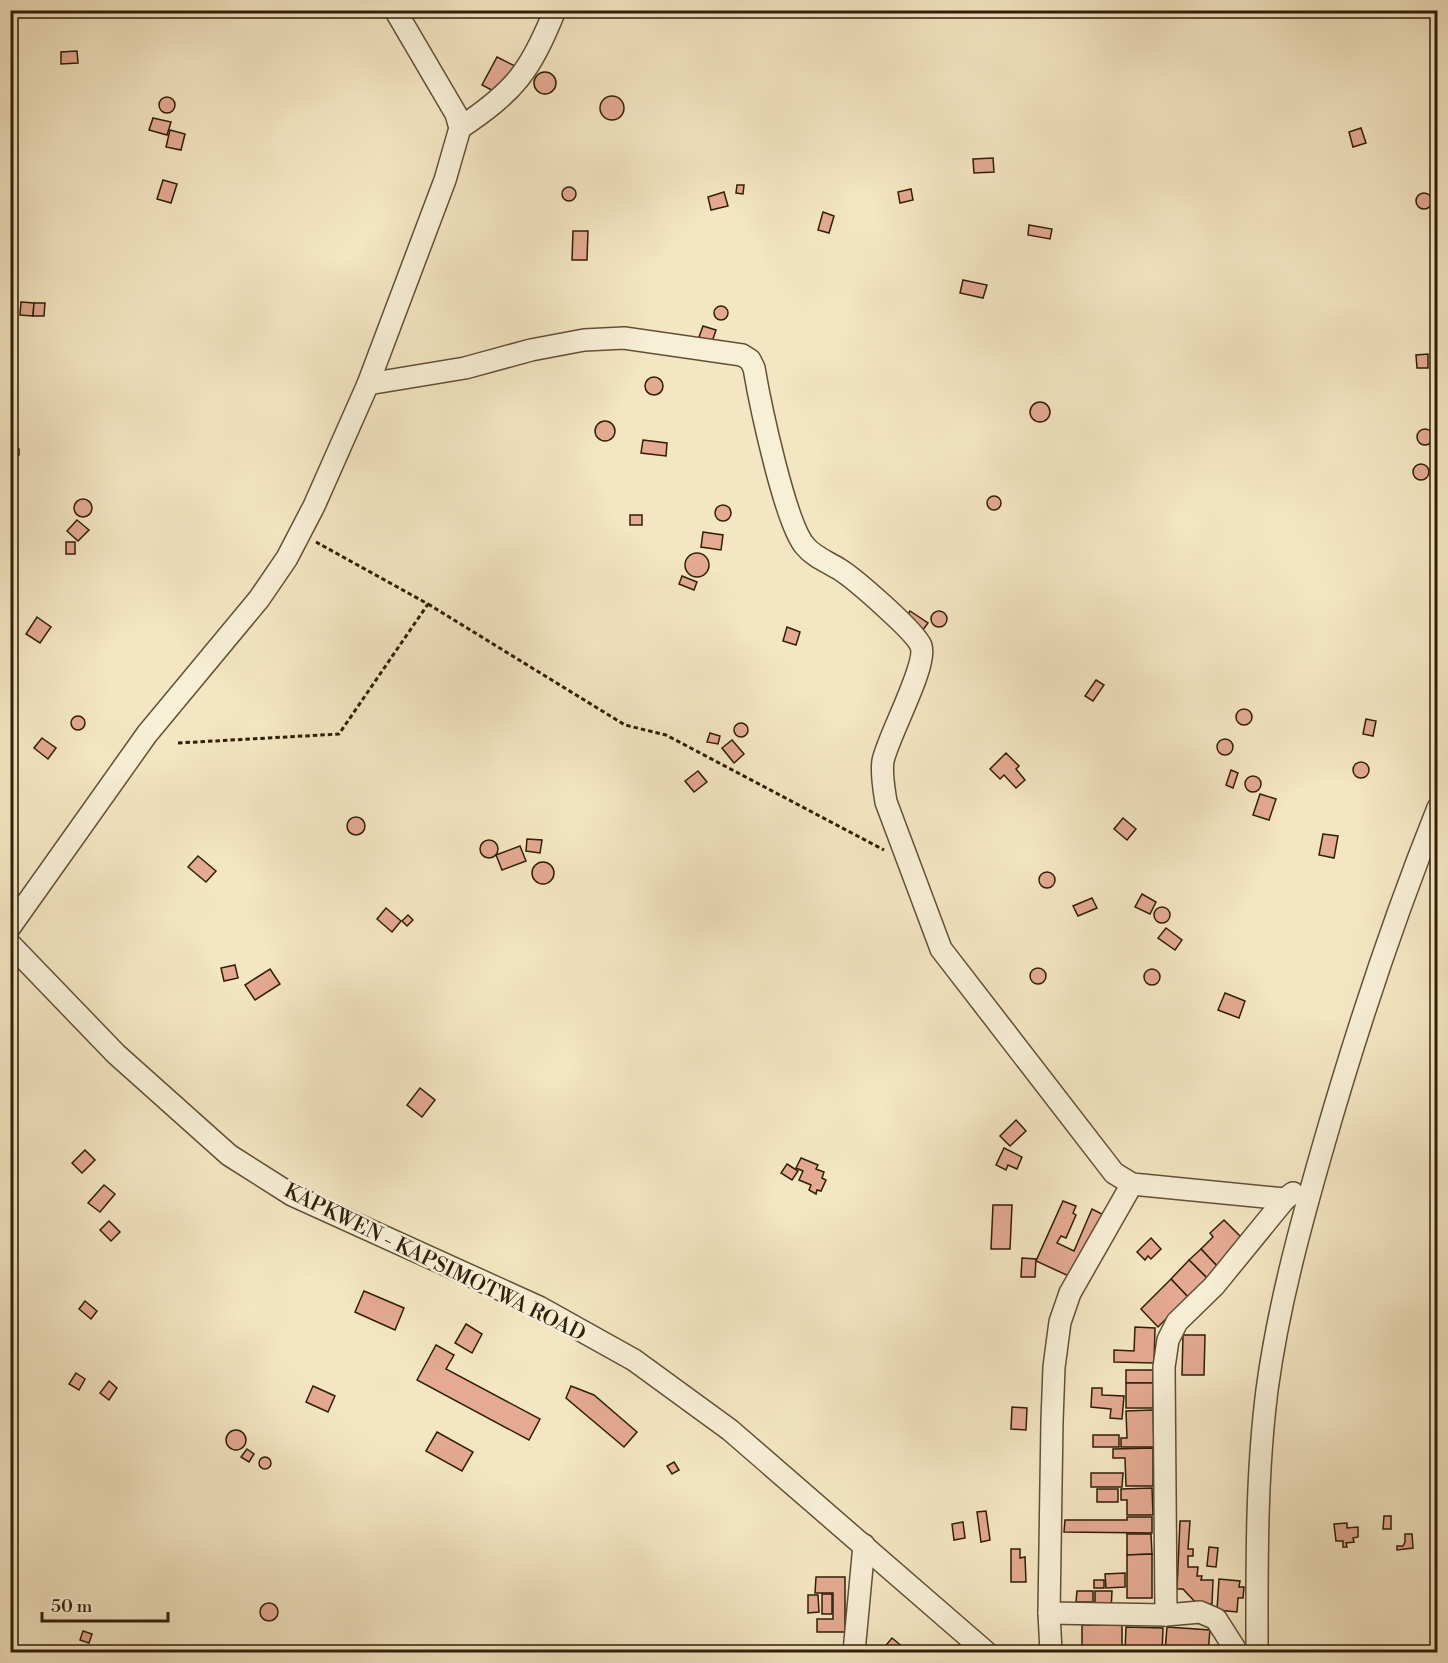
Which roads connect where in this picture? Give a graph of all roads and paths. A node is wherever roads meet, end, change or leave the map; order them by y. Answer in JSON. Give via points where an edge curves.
{"nodes":[{"id":1,"x":394,"y":10,"type":"edge"},
{"id":2,"x":555,"y":10,"type":"edge"},
{"id":3,"x":460,"y":128,"type":"junction"},
{"id":4,"x":368,"y":384,"type":"junction"},
{"id":5,"x":314,"y":541,"type":"dead end"},
{"id":6,"x":428,"y":604,"type":"junction"},
{"id":7,"x":178,"y":743,"type":"dead end"},
{"id":8,"x":1437,"y":808,"type":"edge"},
{"id":9,"x":909,"y":863,"type":"junction"},
{"id":10,"x":10,"y":927,"type":"edge"},
{"id":11,"x":10,"y":944,"type":"edge"},
{"id":12,"x":1312,"y":1183,"type":"junction"},
{"id":13,"x":1131,"y":1184,"type":"junction"},
{"id":14,"x":1285,"y":1198,"type":"junction"},
{"id":15,"x":864,"y":1545,"type":"junction"},
{"id":16,"x":1049,"y":1613,"type":"junction"},
{"id":17,"x":1166,"y":1615,"type":"junction"},
{"id":18,"x":854,"y":1653,"type":"edge"},
{"id":19,"x":986,"y":1653,"type":"edge"},
{"id":20,"x":1051,"y":1653,"type":"edge"},
{"id":21,"x":1238,"y":1653,"type":"edge"},
{"id":22,"x":1257,"y":1653,"type":"edge"}],
"edges":[{"from":1,"to":3,"type":"street","via":[[456,114]]},
{"from":2,"to":3,"type":"street","via":[[523,75],[506,95]]},
{"from":3,"to":4,"type":"street","via":[[445,180]]},
{"from":4,"to":9,"type":"street","via":[[465,368],[584,340],[624,338],[712,349],[750,360],[795,530],[804,545],[856,583],[918,638],[923,649],[883,761],[886,802]]},
{"from":4,"to":10,"type":"street","via":[[287,558],[147,734]]},
{"from":5,"to":6,"type":"path"},
{"from":6,"to":7,"type":"path","via":[[339,734]]},
{"from":6,"to":9,"type":"path","via":[[625,725],[666,735]]},
{"from":8,"to":12,"type":"street","via":[[1357,1025]]},
{"from":9,"to":13,"type":"street","via":[[941,949],[1102,1159]]},
{"from":11,"to":15,"type":"street","name":"KAPKWEN - KAPSIMOTWA ROAD","via":[[116,1054],[229,1155],[292,1195],[539,1307],[634,1360],[730,1430]]},
{"from":12,"to":14,"type":"street"},
{"from":12,"to":22,"type":"street","via":[[1279,1317],[1267,1390],[1257,1489]]},
{"from":13,"to":14,"type":"street"},
{"from":13,"to":16,"type":"street","via":[[1070,1293],[1060,1322],[1054,1378]]},
{"from":14,"to":17,"type":"street","via":[[1214,1286],[1177,1322],[1168,1340],[1164,1367]]},
{"from":15,"to":18,"type":"street"},
{"from":15,"to":19,"type":"street","name":"KAPKWEN - KAPSIMOTWA ROAD"},
{"from":16,"to":17,"type":"street"},
{"from":16,"to":20,"type":"street"},
{"from":17,"to":21,"type":"street","via":[[1200,1612],[1216,1619]]}]}
